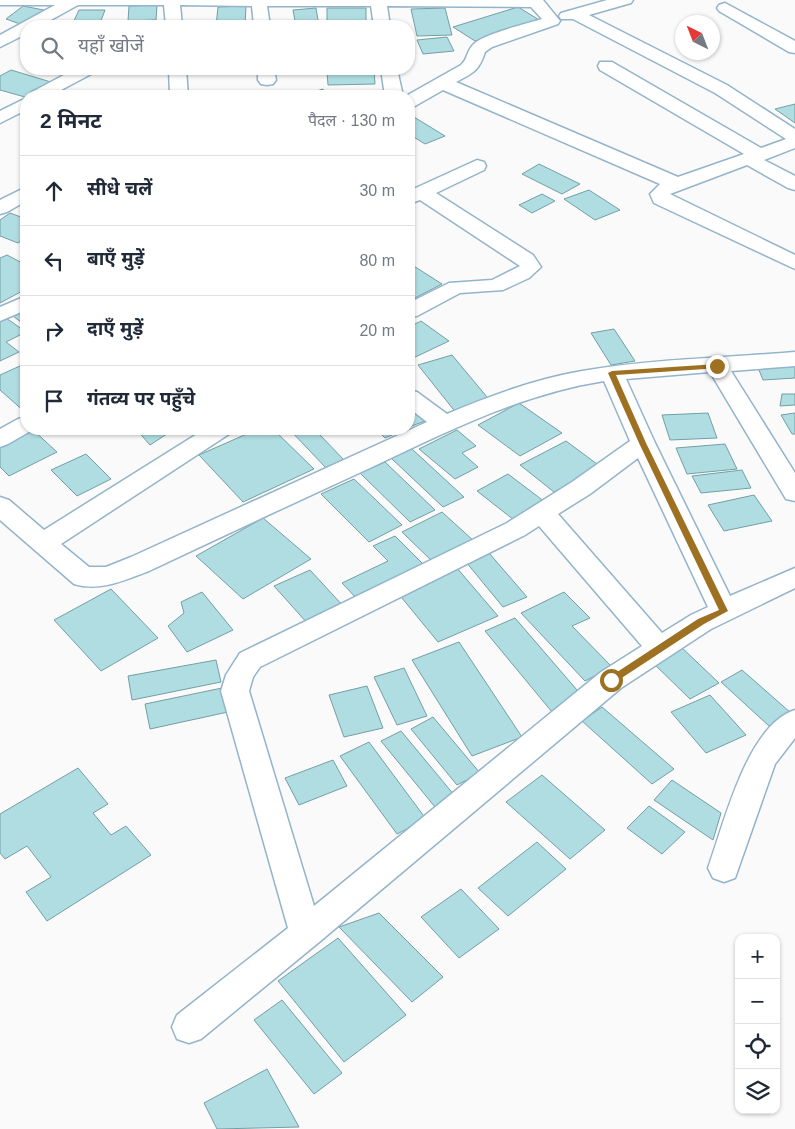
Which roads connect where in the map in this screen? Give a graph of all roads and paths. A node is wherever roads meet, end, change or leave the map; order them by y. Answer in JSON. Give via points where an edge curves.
{"nodes":[{"id":1,"x":0,"y":0,"type":"edge"},
{"id":2,"x":61,"y":0,"type":"edge"},
{"id":3,"x":625,"y":0,"type":"edge"},
{"id":4,"x":75,"y":1,"type":"edge"},
{"id":5,"x":172,"y":1,"type":"edge"},
{"id":6,"x":535,"y":1,"type":"edge"},
{"id":7,"x":260,"y":2,"type":"junction"},
{"id":8,"x":378,"y":2,"type":"junction"},
{"id":9,"x":725,"y":8,"type":"dead end"},
{"id":10,"x":575,"y":14,"type":"junction"},
{"id":11,"x":40,"y":20,"type":"edge"},
{"id":12,"x":174,"y":20,"type":"edge"},
{"id":13,"x":262,"y":20,"type":"edge"},
{"id":14,"x":381,"y":20,"type":"edge"},
{"id":15,"x":552,"y":21,"type":"junction"},
{"id":16,"x":20,"y":31,"type":"edge"},
{"id":17,"x":0,"y":42,"type":"edge"},
{"id":18,"x":794,"y":47,"type":"edge"},
{"id":19,"x":606,"y":66,"type":"dead end"},
{"id":20,"x":75,"y":75,"type":"edge"},
{"id":21,"x":177,"y":75,"type":"edge"},
{"id":22,"x":390,"y":75,"type":"edge"},
{"id":23,"x":443,"y":83,"type":"junction"},
{"id":24,"x":49,"y":90,"type":"edge"},
{"id":25,"x":179,"y":90,"type":"edge"},
{"id":26,"x":393,"y":90,"type":"edge"},
{"id":27,"x":415,"y":99,"type":"edge"},
{"id":28,"x":20,"y":106,"type":"edge"},
{"id":29,"x":0,"y":118,"type":"edge"},
{"id":30,"x":795,"y":138,"type":"edge"},
{"id":31,"x":795,"y":142,"type":"edge"},
{"id":32,"x":755,"y":157,"type":"junction"},
{"id":33,"x":477,"y":166,"type":"dead end"},
{"id":34,"x":677,"y":184,"type":"junction"},
{"id":35,"x":795,"y":184,"type":"edge"},
{"id":36,"x":415,"y":194,"type":"edge"},
{"id":37,"x":20,"y":196,"type":"edge"},
{"id":38,"x":0,"y":208,"type":"edge"},
{"id":39,"x":795,"y":263,"type":"edge"},
{"id":40,"x":20,"y":305,"type":"edge"},
{"id":41,"x":415,"y":308,"type":"edge"},
{"id":42,"x":0,"y":315,"type":"edge"},
{"id":43,"x":795,"y":359,"type":"edge"},
{"id":44,"x":717,"y":366,"type":"junction"},
{"id":45,"x":612,"y":373,"type":"junction"},
{"id":46,"x":415,"y":401,"type":"edge"},
{"id":47,"x":444,"y":423,"type":"junction"},
{"id":48,"x":20,"y":427,"type":"edge"},
{"id":49,"x":212,"y":435,"type":"edge"},
{"id":50,"x":0,"y":439,"type":"edge"},
{"id":51,"x":642,"y":443,"type":"junction"},
{"id":52,"x":795,"y":493,"type":"edge"},
{"id":53,"x":0,"y":506,"type":"edge"},
{"id":54,"x":542,"y":513,"type":"junction"},
{"id":55,"x":43,"y":543,"type":"junction"},
{"id":56,"x":795,"y":577,"type":"edge"},
{"id":57,"x":724,"y":611,"type":"junction"},
{"id":58,"x":659,"y":648,"type":"junction"},
{"id":59,"x":795,"y":721,"type":"edge"},
{"id":60,"x":724,"y":868,"type":"dead end"},
{"id":61,"x":306,"y":934,"type":"junction"},
{"id":62,"x":189,"y":1027,"type":"dead end"}],
"edges":[{"from":1,"to":2,"type":"street"},
{"from":2,"to":4,"type":"street"},
{"from":3,"to":10,"type":"street"},
{"from":4,"to":5,"type":"street"},
{"from":4,"to":11,"type":"street"},
{"from":5,"to":7,"type":"street"},
{"from":5,"to":12,"type":"street"},
{"from":6,"to":8,"type":"street"},
{"from":6,"to":15,"type":"street"},
{"from":7,"to":8,"type":"street"},
{"from":7,"to":13,"type":"street"},
{"from":8,"to":14,"type":"street"},
{"from":9,"to":18,"type":"street"},
{"from":10,"to":15,"type":"street"},
{"from":10,"to":30,"type":"street","via":[[721,89]]},
{"from":15,"to":23,"type":"street","via":[[486,42],[478,48],[473,65]]},
{"from":16,"to":17,"type":"street"},
{"from":19,"to":32,"type":"street"},
{"from":20,"to":24,"type":"street"},
{"from":21,"to":25,"type":"street"},
{"from":22,"to":26,"type":"street"},
{"from":23,"to":27,"type":"street"},
{"from":23,"to":34,"type":"street"},
{"from":28,"to":29,"type":"street"},
{"from":31,"to":32,"type":"street"},
{"from":32,"to":34,"type":"street"},
{"from":32,"to":35,"type":"street"},
{"from":33,"to":36,"type":"street"},
{"from":34,"to":39,"type":"street","via":[[664,189],[661,199]]},
{"from":36,"to":41,"type":"street","via":[[526,259],[531,267],[496,286],[456,287]]},
{"from":37,"to":38,"type":"street"},
{"from":40,"to":42,"type":"street"},
{"from":43,"to":44,"type":"street"},
{"from":44,"to":45,"type":"street"},
{"from":44,"to":52,"type":"street"},
{"from":45,"to":47,"type":"street","via":[[549,384]]},
{"from":45,"to":51,"type":"street"},
{"from":46,"to":47,"type":"street"},
{"from":47,"to":55,"type":"street","via":[[108,576],[83,577]]},
{"from":48,"to":50,"type":"street"},
{"from":49,"to":55,"type":"street"},
{"from":51,"to":54,"type":"street"},
{"from":51,"to":57,"type":"street"},
{"from":53,"to":55,"type":"street"},
{"from":54,"to":58,"type":"street"},
{"from":54,"to":61,"type":"street","via":[[516,529],[250,660],[240,675],[235,691]]},
{"from":56,"to":57,"type":"street"},
{"from":57,"to":58,"type":"street"},
{"from":58,"to":61,"type":"street","via":[[611,680]]},
{"from":59,"to":60,"type":"street","via":[[784,730],[762,760]]},
{"from":61,"to":62,"type":"street"}]}
